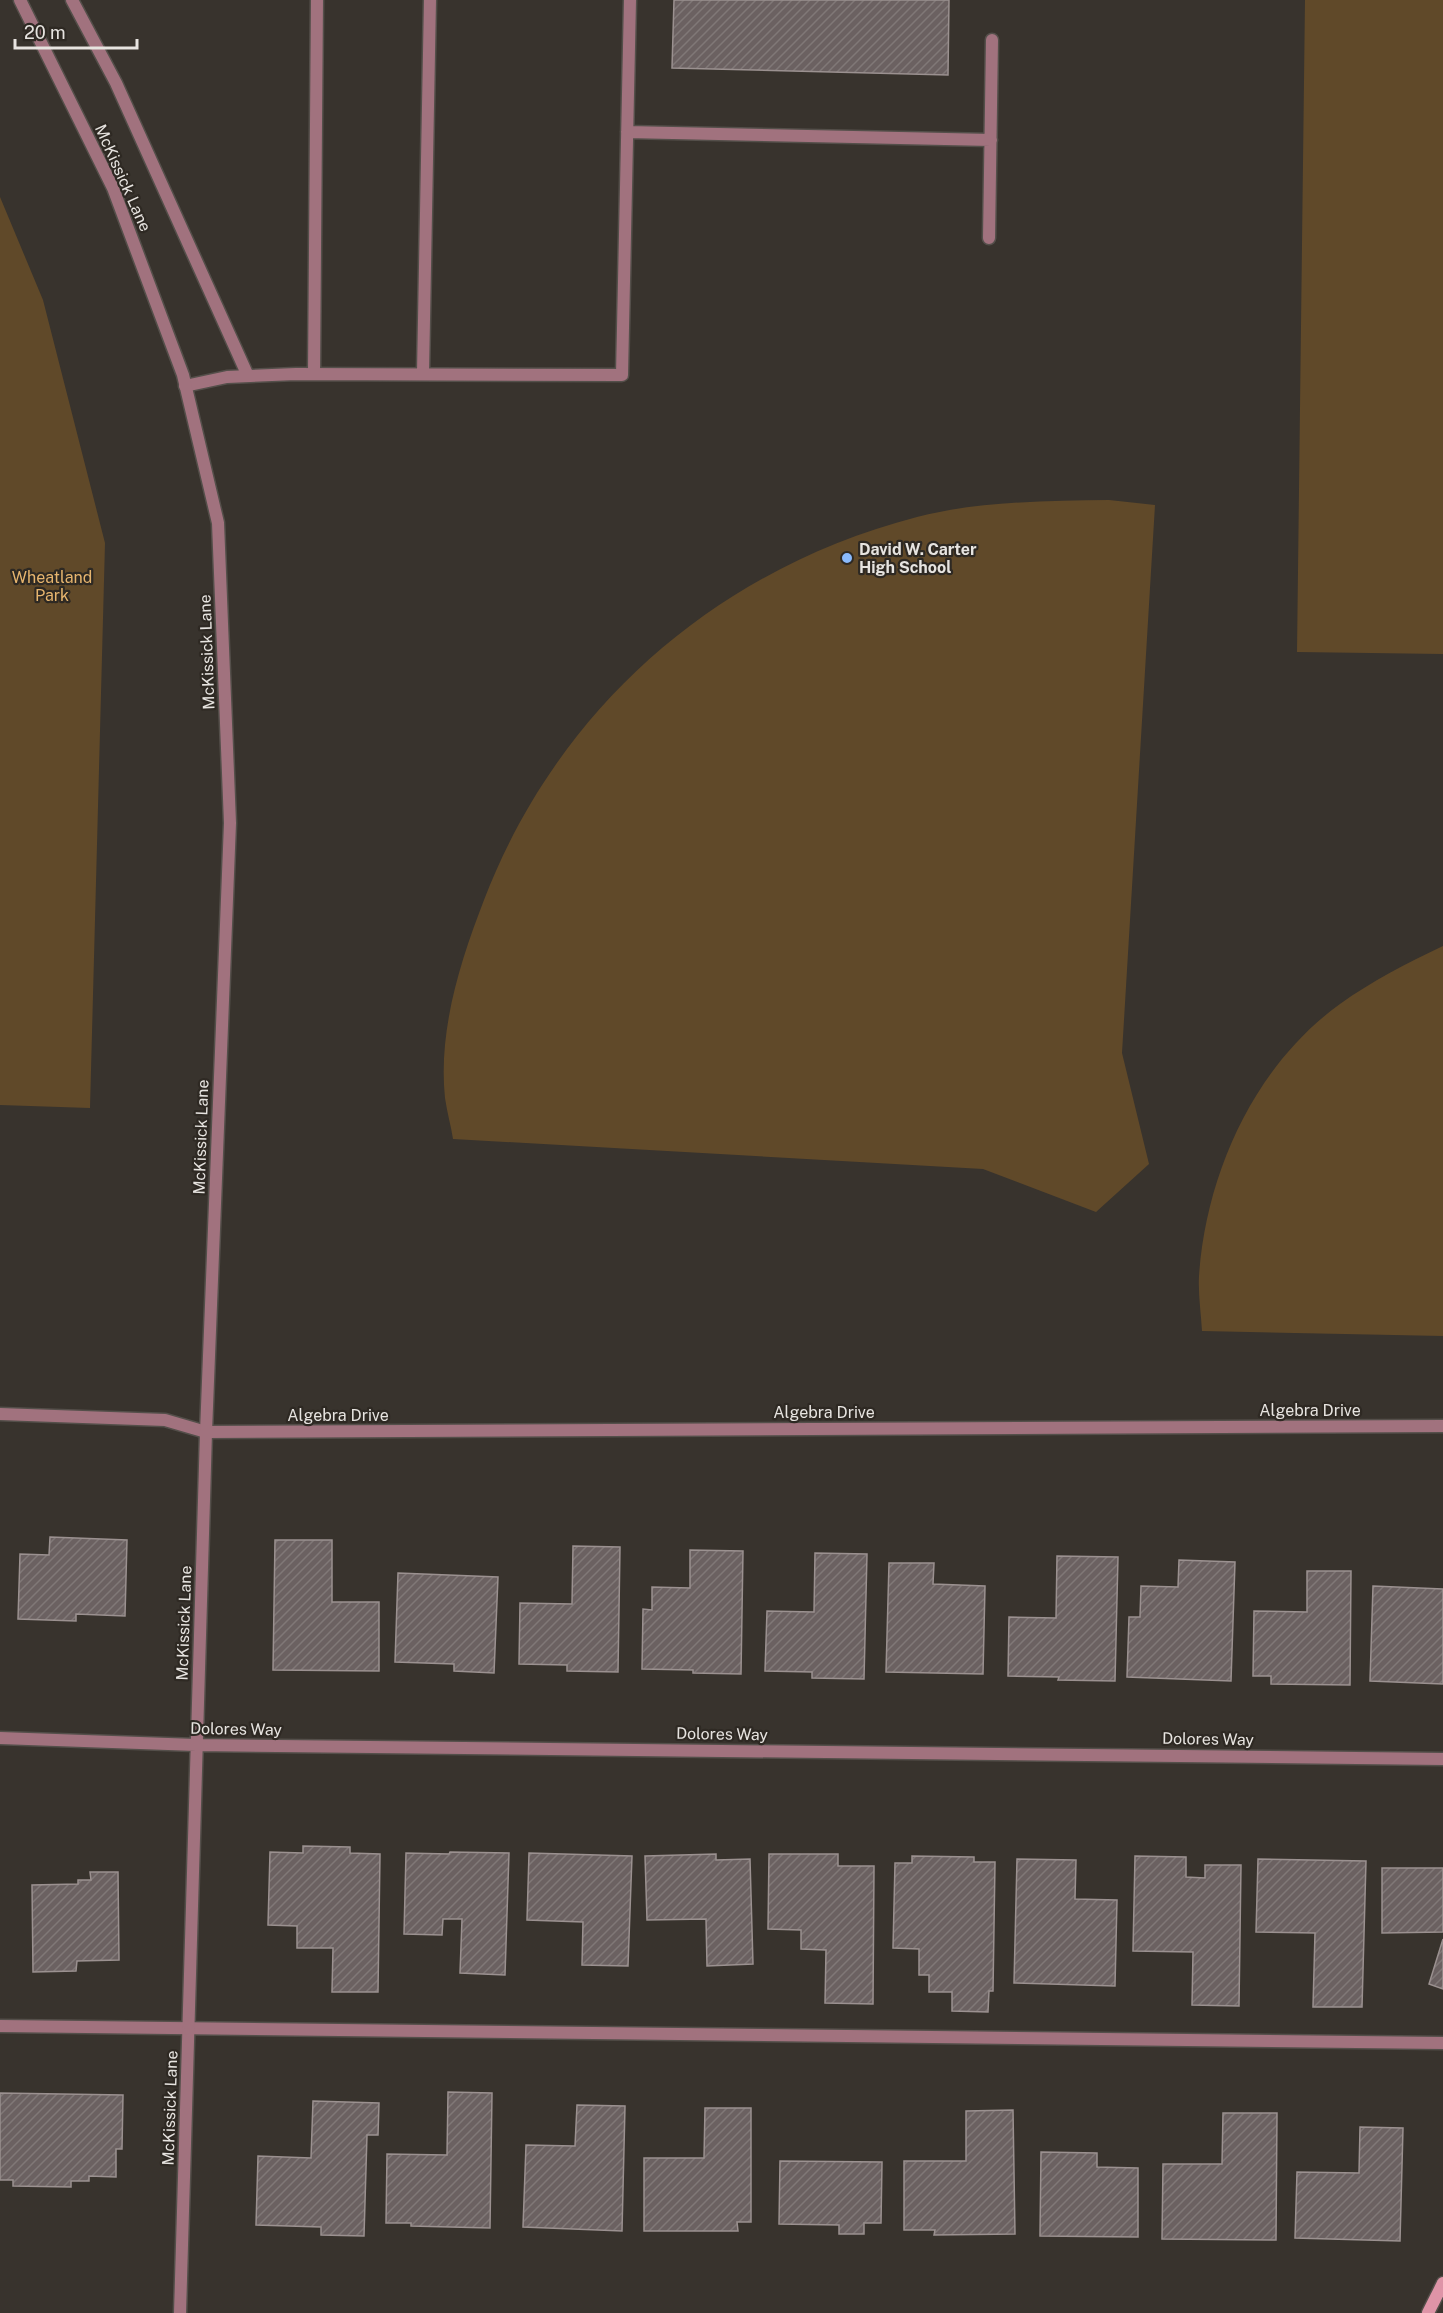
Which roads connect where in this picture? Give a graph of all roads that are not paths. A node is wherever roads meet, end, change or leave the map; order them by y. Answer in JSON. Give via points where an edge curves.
{"nodes":[{"id":1,"x":20,"y":0,"type":"edge"},
{"id":2,"x":72,"y":0,"type":"edge"},
{"id":3,"x":316,"y":0,"type":"edge"},
{"id":4,"x":430,"y":0,"type":"edge"},
{"id":5,"x":630,"y":0,"type":"edge"},
{"id":6,"x":992,"y":40,"type":"dead end"},
{"id":7,"x":627,"y":132,"type":"junction"},
{"id":8,"x":992,"y":140,"type":"junction"},
{"id":9,"x":989,"y":238,"type":"dead end"},
{"id":10,"x":314,"y":374,"type":"junction"},
{"id":11,"x":423,"y":374,"type":"junction"},
{"id":12,"x":248,"y":376,"type":"junction"},
{"id":13,"x":186,"y":386,"type":"junction"},
{"id":14,"x":0,"y":1414,"type":"edge"},
{"id":15,"x":1443,"y":1426,"type":"edge"},
{"id":16,"x":206,"y":1432,"type":"junction"},
{"id":17,"x":0,"y":1738,"type":"edge"},
{"id":18,"x":196,"y":1745,"type":"junction"},
{"id":19,"x":1443,"y":1758,"type":"edge"},
{"id":20,"x":0,"y":2026,"type":"edge"},
{"id":21,"x":189,"y":2029,"type":"junction"},
{"id":22,"x":1443,"y":2043,"type":"edge"},
{"id":23,"x":1443,"y":2283,"type":"edge"},
{"id":24,"x":180,"y":2313,"type":"edge"},
{"id":25,"x":1428,"y":2313,"type":"edge"}],
"edges":[{"from":1,"to":13,"type":"street","name":"McKissick Lane","via":[[113,188]]},
{"from":2,"to":12,"type":"street","via":[[116,83]]},
{"from":3,"to":10,"type":"street"},
{"from":4,"to":11,"type":"street"},
{"from":5,"to":7,"type":"street"},
{"from":6,"to":8,"type":"street"},
{"from":7,"to":8,"type":"street"},
{"from":7,"to":11,"type":"street","via":[[622,375]]},
{"from":8,"to":9,"type":"street"},
{"from":10,"to":11,"type":"street"},
{"from":10,"to":12,"type":"street"},
{"from":12,"to":13,"type":"street"},
{"from":13,"to":16,"type":"street","name":"McKissick Lane","via":[[218,523],[230,823]]},
{"from":14,"to":16,"type":"street","name":"Algebra Drive","via":[[165,1420]]},
{"from":15,"to":16,"type":"street","name":"Algebra Drive"},
{"from":16,"to":18,"type":"street","name":"McKissick Lane"},
{"from":17,"to":18,"type":"street","name":"Dolores Way"},
{"from":18,"to":19,"type":"street","name":"Dolores Way"},
{"from":18,"to":21,"type":"street","name":"McKissick Lane"},
{"from":20,"to":21,"type":"street"},
{"from":21,"to":22,"type":"street"},
{"from":21,"to":24,"type":"street","name":"McKissick Lane"},
{"from":23,"to":25,"type":"street"}]}
